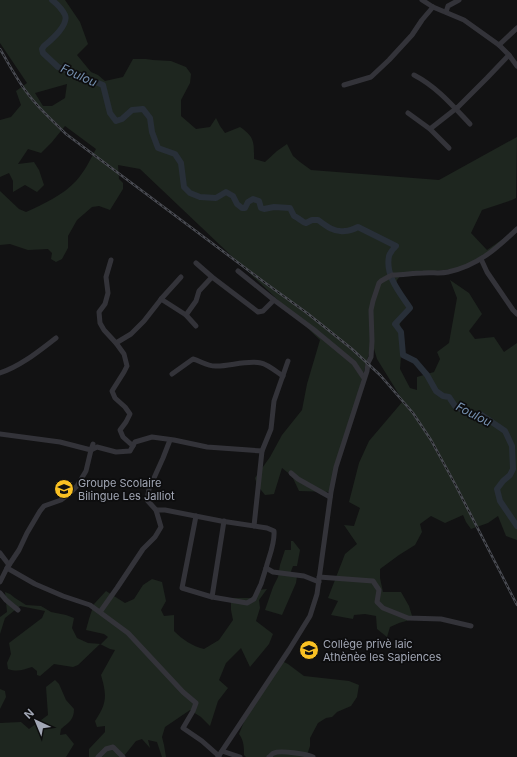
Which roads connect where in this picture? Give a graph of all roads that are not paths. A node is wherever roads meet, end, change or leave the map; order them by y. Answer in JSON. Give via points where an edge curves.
{"nodes":[{"id":1,"x":459,"y":0,"type":"edge"},
{"id":2,"x":425,"y":1,"type":"edge"},
{"id":3,"x":432,"y":7,"type":"junction"},
{"id":4,"x":446,"y":12,"type":"junction"},
{"id":5,"x":517,"y":28,"type":"edge"},
{"id":6,"x":499,"y":45,"type":"junction"},
{"id":7,"x":509,"y":55,"type":"junction"},
{"id":8,"x":517,"y":66,"type":"edge"},
{"id":9,"x":414,"y":75,"type":"dead end"},
{"id":10,"x":344,"y":86,"type":"dead end"},
{"id":11,"x":456,"y":109,"type":"junction"},
{"id":12,"x":408,"y":113,"type":"dead end"},
{"id":13,"x":470,"y":124,"type":"dead end"},
{"id":14,"x":430,"y":129,"type":"junction"},
{"id":15,"x":449,"y":148,"type":"dead end"},
{"id":16,"x":517,"y":229,"type":"edge"},
{"id":17,"x":481,"y":259,"type":"junction"},
{"id":18,"x":111,"y":260,"type":"dead end"},
{"id":19,"x":196,"y":263,"type":"dead end"},
{"id":20,"x":238,"y":271,"type":"dead end"},
{"id":21,"x":181,"y":277,"type":"dead end"},
{"id":22,"x":212,"y":277,"type":"junction"},
{"id":23,"x":161,"y":299,"type":"junction"},
{"id":24,"x":274,"y":300,"type":"junction"},
{"id":25,"x":186,"y":314,"type":"junction"},
{"id":26,"x":517,"y":314,"type":"edge"},
{"id":27,"x":196,"y":326,"type":"dead end"},
{"id":28,"x":56,"y":338,"type":"dead end"},
{"id":29,"x":116,"y":343,"type":"junction"},
{"id":30,"x":288,"y":361,"type":"dead end"},
{"id":31,"x":0,"y":373,"type":"edge"},
{"id":32,"x":172,"y":374,"type":"dead end"},
{"id":33,"x":283,"y":376,"type":"junction"},
{"id":34,"x":364,"y":378,"type":"junction"},
{"id":35,"x":0,"y":434,"type":"edge"},
{"id":36,"x":170,"y":440,"type":"junction"},
{"id":37,"x":93,"y":444,"type":"dead end"},
{"id":38,"x":133,"y":446,"type":"junction"},
{"id":39,"x":91,"y":450,"type":"junction"},
{"id":40,"x":262,"y":451,"type":"junction"},
{"id":41,"x":291,"y":473,"type":"dead end"},
{"id":42,"x":330,"y":497,"type":"junction"},
{"id":43,"x":156,"y":510,"type":"junction"},
{"id":44,"x":196,"y":516,"type":"junction"},
{"id":45,"x":224,"y":521,"type":"junction"},
{"id":46,"x":254,"y":526,"type":"junction"},
{"id":47,"x":0,"y":553,"type":"edge"},
{"id":48,"x":8,"y":567,"type":"junction"},
{"id":49,"x":266,"y":568,"type":"junction"},
{"id":50,"x":319,"y":579,"type":"junction"},
{"id":51,"x":0,"y":582,"type":"edge"},
{"id":52,"x":0,"y":593,"type":"edge"},
{"id":53,"x":212,"y":597,"type":"junction"},
{"id":54,"x":18,"y":610,"type":"dead end"},
{"id":55,"x":100,"y":612,"type":"junction"},
{"id":56,"x":471,"y":626,"type":"dead end"},
{"id":57,"x":220,"y":755,"type":"edge"},
{"id":58,"x":98,"y":757,"type":"edge"},
{"id":59,"x":123,"y":757,"type":"edge"},
{"id":60,"x":240,"y":757,"type":"edge"},
{"id":61,"x":269,"y":757,"type":"edge"},
{"id":62,"x":313,"y":757,"type":"edge"}],
"edges":[{"from":1,"to":4,"type":"street","via":[[448,6]]},
{"from":2,"to":3,"type":"street"},
{"from":3,"to":4,"type":"street"},
{"from":3,"to":10,"type":"street","via":[[390,60],[370,77]]},
{"from":4,"to":6,"type":"street","via":[[464,20]]},
{"from":5,"to":6,"type":"street"},
{"from":6,"to":7,"type":"street"},
{"from":7,"to":8,"type":"street"},
{"from":7,"to":11,"type":"street"},
{"from":9,"to":11,"type":"street","via":[[444,96]]},
{"from":11,"to":13,"type":"street"},
{"from":11,"to":14,"type":"street"},
{"from":12,"to":14,"type":"street"},
{"from":14,"to":15,"type":"street"},
{"from":16,"to":17,"type":"street"},
{"from":17,"to":26,"type":"street","via":[[487,272]]},
{"from":17,"to":34,"type":"street","via":[[446,273],[391,276],[379,283],[372,301],[372,341]]},
{"from":18,"to":29,"type":"street","via":[[106,277],[108,293],[105,304],[98,312],[104,330]]},
{"from":19,"to":22,"type":"street"},
{"from":20,"to":24,"type":"street"},
{"from":21,"to":23,"type":"street"},
{"from":22,"to":24,"type":"street","via":[[258,312],[263,311]]},
{"from":22,"to":25,"type":"street","via":[[199,291],[196,301]]},
{"from":23,"to":25,"type":"street"},
{"from":23,"to":29,"type":"street","via":[[131,334]]},
{"from":24,"to":34,"type":"street","via":[[354,363]]},
{"from":25,"to":27,"type":"street"},
{"from":28,"to":31,"type":"street","via":[[22,362]]},
{"from":29,"to":38,"type":"street","via":[[124,354],[127,366],[112,391],[130,414],[120,430],[123,437]]},
{"from":30,"to":33,"type":"street"},
{"from":32,"to":33,"type":"street","via":[[193,359],[216,366],[262,363]]},
{"from":33,"to":40,"type":"street","via":[[274,401],[271,429]]},
{"from":34,"to":42,"type":"street","via":[[336,467]]},
{"from":35,"to":39,"type":"street","via":[[60,442]]},
{"from":36,"to":38,"type":"street","via":[[152,437],[135,442]]},
{"from":36,"to":40,"type":"street","via":[[208,447]]},
{"from":36,"to":43,"type":"street","via":[[149,489],[147,500]]},
{"from":37,"to":39,"type":"street"},
{"from":38,"to":39,"type":"street","via":[[130,451],[116,452],[97,447]]},
{"from":39,"to":48,"type":"street","via":[[86,471],[77,486],[61,500],[44,506]]},
{"from":40,"to":46,"type":"street"},
{"from":41,"to":42,"type":"street"},
{"from":42,"to":50,"type":"street"},
{"from":43,"to":44,"type":"street"},
{"from":43,"to":55,"type":"street","via":[[161,527]]},
{"from":44,"to":45,"type":"street"},
{"from":44,"to":53,"type":"street","via":[[182,588]]},
{"from":45,"to":46,"type":"street"},
{"from":45,"to":53,"type":"street"},
{"from":46,"to":49,"type":"street","via":[[274,531],[275,538]]},
{"from":47,"to":48,"type":"street"},
{"from":48,"to":51,"type":"street"},
{"from":48,"to":55,"type":"street","via":[[35,584],[90,605]]},
{"from":49,"to":50,"type":"street","via":[[273,572]]},
{"from":49,"to":53,"type":"street","via":[[254,599],[247,603]]},
{"from":50,"to":56,"type":"street","via":[[373,581],[379,590],[377,602],[383,608],[408,618],[441,619]]},
{"from":50,"to":57,"type":"street","via":[[310,616]]},
{"from":52,"to":54,"type":"street"},
{"from":55,"to":57,"type":"street","via":[[128,633],[196,703],[183,728]]},
{"from":57,"to":60,"type":"street"},
{"from":58,"to":59,"type":"street","via":[[106,749],[113,747]]},
{"from":61,"to":62,"type":"street","via":[[274,753],[286,752]]}]}
